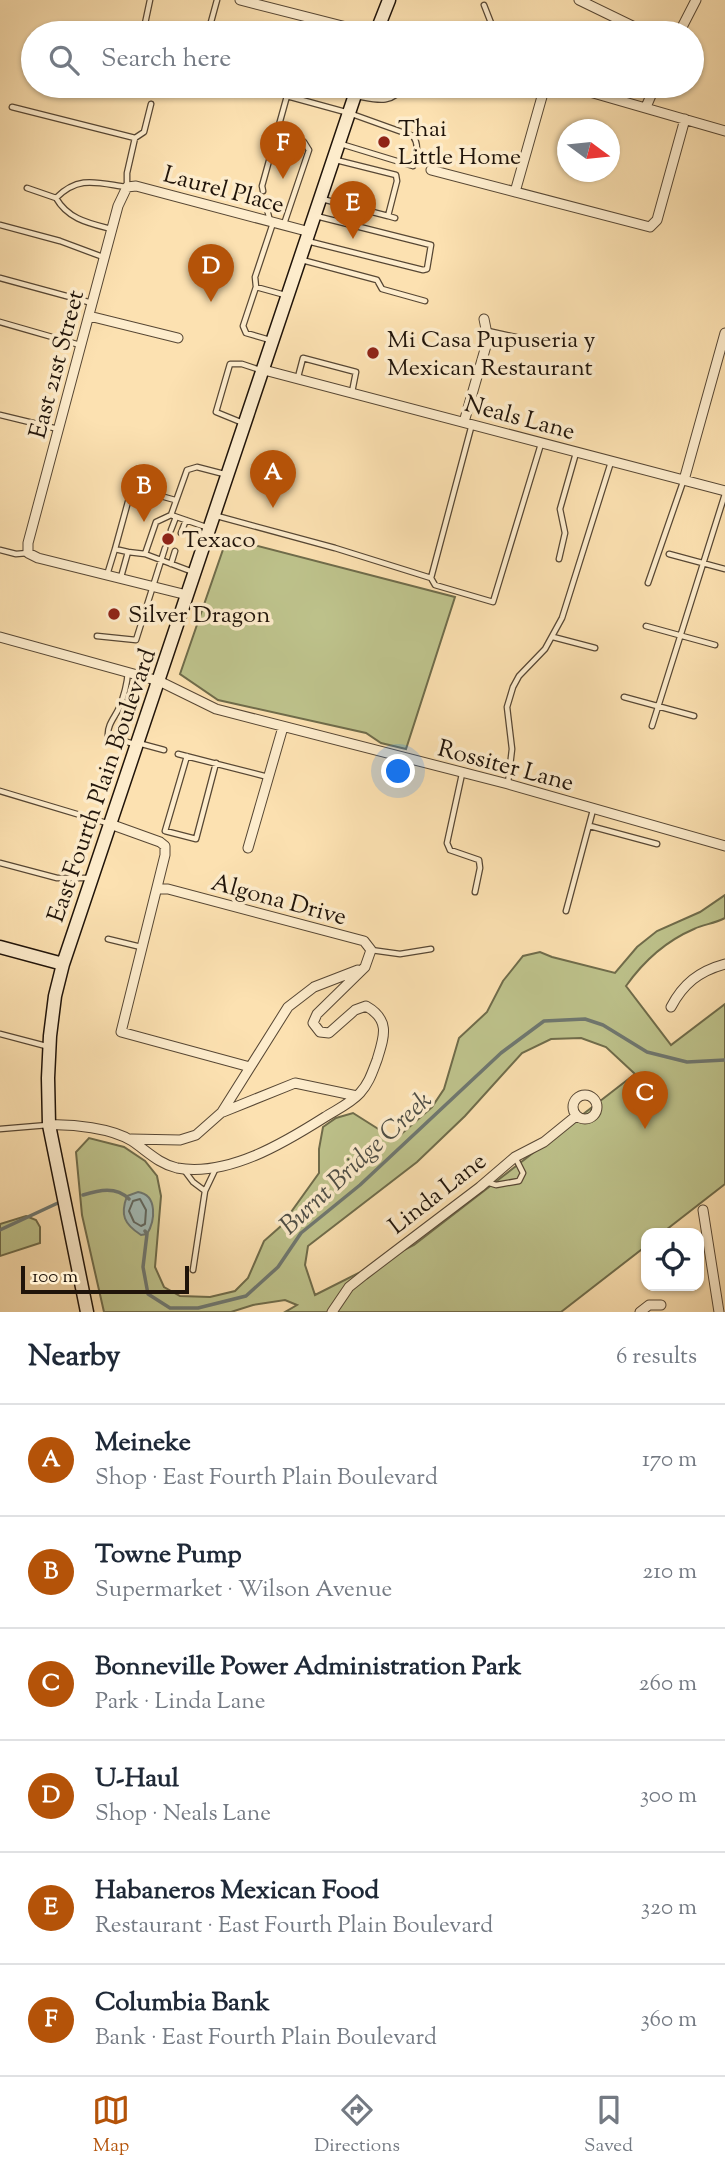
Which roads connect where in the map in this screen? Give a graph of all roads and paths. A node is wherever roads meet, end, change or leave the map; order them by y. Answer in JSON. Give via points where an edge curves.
{"nodes":[{"id":1,"x":150,"y":0,"type":"edge"},
{"id":2,"x":217,"y":0,"type":"edge"},
{"id":3,"x":240,"y":0,"type":"edge"},
{"id":4,"x":389,"y":0,"type":"edge"},
{"id":5,"x":579,"y":0,"type":"edge"},
{"id":6,"x":696,"y":0,"type":"edge"},
{"id":7,"x":279,"y":5,"type":"edge"},
{"id":8,"x":484,"y":5,"type":"dead end"},
{"id":9,"x":146,"y":21,"type":"edge"},
{"id":10,"x":211,"y":21,"type":"edge"},
{"id":11,"x":331,"y":21,"type":"edge"},
{"id":12,"x":381,"y":21,"type":"edge"},
{"id":13,"x":490,"y":21,"type":"edge"},
{"id":14,"x":622,"y":21,"type":"edge"},
{"id":15,"x":685,"y":21,"type":"edge"},
{"id":16,"x":286,"y":98,"type":"edge"},
{"id":17,"x":294,"y":98,"type":"edge"},
{"id":18,"x":354,"y":98,"type":"edge"},
{"id":19,"x":542,"y":98,"type":"edge"},
{"id":20,"x":613,"y":98,"type":"edge"},
{"id":21,"x":650,"y":98,"type":"edge"},
{"id":22,"x":151,"y":104,"type":"dead end"},
{"id":23,"x":12,"y":107,"type":"dead end"},
{"id":24,"x":646,"y":107,"type":"junction"},
{"id":25,"x":349,"y":113,"type":"junction"},
{"id":26,"x":685,"y":119,"type":"junction"},
{"id":27,"x":725,"y":131,"type":"edge"},
{"id":28,"x":135,"y":138,"type":"junction"},
{"id":29,"x":303,"y":142,"type":"dead end"},
{"id":30,"x":339,"y":144,"type":"junction"},
{"id":31,"x":334,"y":159,"type":"junction"},
{"id":32,"x":431,"y":170,"type":"dead end"},
{"id":33,"x":127,"y":187,"type":"junction"},
{"id":34,"x":27,"y":188,"type":"dead end"},
{"id":35,"x":263,"y":191,"type":"dead end"},
{"id":36,"x":515,"y":192,"type":"junction"},
{"id":37,"x":56,"y":198,"type":"junction"},
{"id":38,"x":321,"y":199,"type":"junction"},
{"id":39,"x":265,"y":201,"type":"dead end"},
{"id":40,"x":316,"y":215,"type":"junction"},
{"id":41,"x":388,"y":216,"type":"junction"},
{"id":42,"x":395,"y":218,"type":"dead end"},
{"id":43,"x":272,"y":222,"type":"junction"},
{"id":44,"x":0,"y":225,"type":"edge"},
{"id":45,"x":283,"y":225,"type":"junction"},
{"id":46,"x":112,"y":229,"type":"junction"},
{"id":47,"x":309,"y":236,"type":"junction"},
{"id":48,"x":104,"y":257,"type":"junction"},
{"id":49,"x":301,"y":260,"type":"junction"},
{"id":50,"x":0,"y":278,"type":"edge"},
{"id":51,"x":256,"y":287,"type":"junction"},
{"id":52,"x":289,"y":297,"type":"junction"},
{"id":53,"x":425,"y":302,"type":"dead end"},
{"id":54,"x":92,"y":303,"type":"junction"},
{"id":55,"x":89,"y":316,"type":"junction"},
{"id":56,"x":484,"y":318,"type":"dead end"},
{"id":57,"x":0,"y":322,"type":"edge"},
{"id":58,"x":486,"y":331,"type":"junction"},
{"id":59,"x":725,"y":333,"type":"edge"},
{"id":60,"x":178,"y":338,"type":"dead end"},
{"id":61,"x":274,"y":341,"type":"junction"},
{"id":62,"x":81,"y":345,"type":"junction"},
{"id":63,"x":577,"y":346,"type":"dead end"},
{"id":64,"x":264,"y":371,"type":"junction"},
{"id":65,"x":297,"y":379,"type":"junction"},
{"id":66,"x":352,"y":392,"type":"junction"},
{"id":67,"x":0,"y":415,"type":"edge"},
{"id":68,"x":468,"y":423,"type":"junction"},
{"id":69,"x":246,"y":424,"type":"junction"},
{"id":70,"x":59,"y":429,"type":"junction"},
{"id":71,"x":542,"y":443,"type":"junction"},
{"id":72,"x":576,"y":452,"type":"junction"},
{"id":73,"x":611,"y":462,"type":"junction"},
{"id":74,"x":137,"y":469,"type":"dead end"},
{"id":75,"x":228,"y":476,"type":"junction"},
{"id":76,"x":684,"y":480,"type":"junction"},
{"id":77,"x":132,"y":487,"type":"junction"},
{"id":78,"x":725,"y":493,"type":"edge"},
{"id":79,"x":175,"y":500,"type":"junction"},
{"id":80,"x":215,"y":515,"type":"junction"},
{"id":81,"x":174,"y":516,"type":"junction"},
{"id":82,"x":186,"y":520,"type":"junction"},
{"id":83,"x":211,"y":529,"type":"junction"},
{"id":84,"x":171,"y":530,"type":"dead end"},
{"id":85,"x":181,"y":533,"type":"dead end"},
{"id":86,"x":165,"y":548,"type":"dead end"},
{"id":87,"x":115,"y":549,"type":"junction"},
{"id":88,"x":0,"y":550,"type":"edge"},
{"id":89,"x":175,"y":551,"type":"dead end"},
{"id":90,"x":128,"y":552,"type":"junction"},
{"id":91,"x":28,"y":553,"type":"junction"},
{"id":92,"x":145,"y":554,"type":"junction"},
{"id":93,"x":669,"y":554,"type":"dead end"},
{"id":94,"x":559,"y":559,"type":"dead end"},
{"id":95,"x":162,"y":561,"type":"junction"},
{"id":96,"x":703,"y":563,"type":"junction"},
{"id":97,"x":171,"y":564,"type":"junction"},
{"id":98,"x":725,"y":569,"type":"edge"},
{"id":99,"x":195,"y":572,"type":"junction"},
{"id":100,"x":107,"y":575,"type":"junction"},
{"id":101,"x":431,"y":578,"type":"junction"},
{"id":102,"x":121,"y":579,"type":"junction"},
{"id":103,"x":648,"y":583,"type":"dead end"},
{"id":104,"x":153,"y":587,"type":"junction"},
{"id":105,"x":187,"y":596,"type":"junction"},
{"id":106,"x":646,"y":626,"type":"dead end"},
{"id":107,"x":681,"y":635,"type":"junction"},
{"id":108,"x":97,"y":636,"type":"dead end"},
{"id":109,"x":0,"y":637,"type":"edge"},
{"id":110,"x":553,"y":637,"type":"junction"},
{"id":111,"x":715,"y":645,"type":"dead end"},
{"id":112,"x":595,"y":648,"type":"dead end"},
{"id":113,"x":128,"y":671,"type":"junction"},
{"id":114,"x":159,"y":681,"type":"junction"},
{"id":115,"x":624,"y":697,"type":"dead end"},
{"id":116,"x":658,"y":706,"type":"junction"},
{"id":117,"x":694,"y":716,"type":"dead end"},
{"id":118,"x":652,"y":726,"type":"dead end"},
{"id":119,"x":283,"y":727,"type":"junction"},
{"id":120,"x":137,"y":744,"type":"junction"},
{"id":121,"x":164,"y":750,"type":"dead end"},
{"id":122,"x":178,"y":754,"type":"dead end"},
{"id":123,"x":187,"y":756,"type":"junction"},
{"id":124,"x":216,"y":764,"type":"junction"},
{"id":125,"x":463,"y":773,"type":"junction"},
{"id":126,"x":269,"y":777,"type":"junction"},
{"id":127,"x":508,"y":784,"type":"junction"},
{"id":128,"x":0,"y":791,"type":"edge"},
{"id":129,"x":593,"y":809,"type":"junction"},
{"id":130,"x":110,"y":824,"type":"junction"},
{"id":131,"x":590,"y":826,"type":"junction"},
{"id":132,"x":657,"y":844,"type":"dead end"},
{"id":133,"x":725,"y":846,"type":"edge"},
{"id":134,"x":248,"y":848,"type":"dead end"},
{"id":135,"x":0,"y":863,"type":"edge"},
{"id":136,"x":92,"y":878,"type":"junction"},
{"id":137,"x":158,"y":889,"type":"junction"},
{"id":138,"x":475,"y":892,"type":"dead end"},
{"id":139,"x":566,"y":911,"type":"dead end"},
{"id":140,"x":108,"y":939,"type":"dead end"},
{"id":141,"x":0,"y":947,"type":"edge"},
{"id":142,"x":143,"y":948,"type":"junction"},
{"id":143,"x":431,"y":949,"type":"dead end"},
{"id":144,"x":371,"y":950,"type":"junction"},
{"id":145,"x":63,"y":964,"type":"junction"},
{"id":146,"x":725,"y":964,"type":"edge"},
{"id":147,"x":365,"y":967,"type":"junction"},
{"id":148,"x":671,"y":1007,"type":"dead end"},
{"id":149,"x":0,"y":1034,"type":"edge"},
{"id":150,"x":49,"y":1047,"type":"junction"},
{"id":151,"x":250,"y":1068,"type":"junction"},
{"id":152,"x":358,"y":1096,"type":"junction"},
{"id":153,"x":222,"y":1112,"type":"junction"},
{"id":154,"x":576,"y":1116,"type":"dead end"},
{"id":155,"x":49,"y":1125,"type":"junction"},
{"id":156,"x":0,"y":1129,"type":"edge"},
{"id":157,"x":130,"y":1139,"type":"junction"},
{"id":158,"x":514,"y":1157,"type":"junction"},
{"id":159,"x":217,"y":1166,"type":"junction"},
{"id":160,"x":182,"y":1168,"type":"junction"},
{"id":161,"x":485,"y":1182,"type":"junction"},
{"id":162,"x":205,"y":1191,"type":"junction"},
{"id":163,"x":703,"y":1210,"type":"dead end"},
{"id":164,"x":193,"y":1270,"type":"dead end"},
{"id":165,"x":661,"y":1306,"type":"dead end"},
{"id":166,"x":88,"y":1312,"type":"edge"},
{"id":167,"x":332,"y":1312,"type":"edge"},
{"id":168,"x":640,"y":1312,"type":"edge"},
{"id":169,"x":719,"y":1312,"type":"edge"}],
"edges":[{"from":1,"to":9,"type":"lane"},
{"from":2,"to":10,"type":"lane"},
{"from":3,"to":7,"type":"street"},
{"from":4,"to":12,"type":"main road"},
{"from":5,"to":14,"type":"street"},
{"from":6,"to":15,"type":"street"},
{"from":7,"to":11,"type":"street"},
{"from":8,"to":13,"type":"lane"},
{"from":16,"to":35,"type":"lane"},
{"from":17,"to":25,"type":"lane"},
{"from":18,"to":25,"type":"main road","name":"East Fourth Plain Boulevard"},
{"from":19,"to":36,"type":"street"},
{"from":20,"to":24,"type":"street"},
{"from":21,"to":24,"type":"street"},
{"from":22,"to":28,"type":"lane","via":[[144,132]]},
{"from":23,"to":28,"type":"lane"},
{"from":24,"to":26,"type":"street"},
{"from":25,"to":30,"type":"main road","name":"East Fourth Plain Boulevard"},
{"from":25,"to":30,"type":"lane","via":[[412,136],[417,142],[413,166]]},
{"from":26,"to":27,"type":"street"},
{"from":26,"to":36,"type":"street","via":[[657,220],[650,227]]},
{"from":28,"to":33,"type":"lane"},
{"from":29,"to":45,"type":"lane","via":[[309,150]]},
{"from":30,"to":31,"type":"main road","name":"East Fourth Plain Boulevard"},
{"from":31,"to":38,"type":"main road","name":"East Fourth Plain Boulevard"},
{"from":31,"to":41,"type":"lane","via":[[396,175]]},
{"from":32,"to":36,"type":"street"},
{"from":33,"to":37,"type":"lane","via":[[76,183]]},
{"from":33,"to":43,"type":"street","name":"Laurel Place"},
{"from":33,"to":46,"type":"street","name":"East 21st Street"},
{"from":34,"to":37,"type":"lane"},
{"from":37,"to":46,"type":"lane","via":[[77,220]]},
{"from":38,"to":40,"type":"main road","name":"East Fourth Plain Boulevard"},
{"from":38,"to":41,"type":"lane"},
{"from":39,"to":43,"type":"lane"},
{"from":40,"to":47,"type":"main road","name":"East Fourth Plain Boulevard"},
{"from":40,"to":47,"type":"lane","via":[[431,245],[426,269]]},
{"from":41,"to":42,"type":"lane"},
{"from":43,"to":45,"type":"street","name":"Laurel Place"},
{"from":43,"to":51,"type":"lane"},
{"from":44,"to":48,"type":"lane"},
{"from":45,"to":47,"type":"street","name":"Laurel Place"},
{"from":46,"to":48,"type":"street","name":"East 21st Street"},
{"from":47,"to":49,"type":"main road","name":"East Fourth Plain Boulevard"},
{"from":48,"to":54,"type":"street","name":"East 21st Street"},
{"from":49,"to":52,"type":"main road","name":"East Fourth Plain Boulevard"},
{"from":49,"to":53,"type":"lane","via":[[377,280],[382,289]]},
{"from":50,"to":54,"type":"lane"},
{"from":51,"to":52,"type":"lane"},
{"from":51,"to":61,"type":"lane","via":[[243,330]]},
{"from":52,"to":61,"type":"main road","name":"East Fourth Plain Boulevard"},
{"from":54,"to":55,"type":"street","name":"East 21st Street"},
{"from":55,"to":60,"type":"street"},
{"from":55,"to":62,"type":"street","name":"East 21st Street"},
{"from":56,"to":58,"type":"street"},
{"from":57,"to":62,"type":"lane"},
{"from":58,"to":63,"type":"lane"},
{"from":58,"to":68,"type":"street"},
{"from":59,"to":76,"type":"street"},
{"from":61,"to":64,"type":"main road","name":"East Fourth Plain Boulevard"},
{"from":62,"to":70,"type":"street","name":"East 21st Street"},
{"from":64,"to":65,"type":"street","name":"Neals Lane"},
{"from":64,"to":69,"type":"main road","name":"East Fourth Plain Boulevard"},
{"from":64,"to":69,"type":"lane","via":[[230,364],[216,412]]},
{"from":65,"to":66,"type":"street","name":"Neals Lane"},
{"from":65,"to":66,"type":"lane","via":[[303,358],[356,372]]},
{"from":66,"to":68,"type":"street","name":"Neals Lane"},
{"from":67,"to":70,"type":"lane"},
{"from":68,"to":71,"type":"street","name":"Neals Lane"},
{"from":68,"to":101,"type":"lane"},
{"from":69,"to":75,"type":"main road","name":"East Fourth Plain Boulevard"},
{"from":70,"to":91,"type":"street","name":"East 21st Street"},
{"from":71,"to":72,"type":"street","name":"Neals Lane"},
{"from":71,"to":101,"type":"lane","via":[[492,602],[435,585]]},
{"from":72,"to":73,"type":"street","name":"Neals Lane"},
{"from":72,"to":94,"type":"lane","via":[[560,509],[565,533]]},
{"from":73,"to":76,"type":"street","name":"Neals Lane"},
{"from":73,"to":110,"type":"lane"},
{"from":74,"to":77,"type":"lane"},
{"from":75,"to":79,"type":"lane","via":[[192,467]]},
{"from":75,"to":80,"type":"main road","name":"East Fourth Plain Boulevard"},
{"from":76,"to":78,"type":"street","name":"Neals Lane"},
{"from":76,"to":103,"type":"lane"},
{"from":77,"to":79,"type":"lane"},
{"from":77,"to":87,"type":"lane"},
{"from":78,"to":96,"type":"lane"},
{"from":79,"to":81,"type":"lane"},
{"from":80,"to":83,"type":"main road","name":"East Fourth Plain Boulevard"},
{"from":80,"to":101,"type":"lane"},
{"from":81,"to":82,"type":"lane"},
{"from":81,"to":84,"type":"lane"},
{"from":81,"to":92,"type":"lane","via":[[156,522]]},
{"from":82,"to":83,"type":"lane"},
{"from":82,"to":85,"type":"lane"},
{"from":83,"to":99,"type":"main road","name":"East Fourth Plain Boulevard"},
{"from":86,"to":95,"type":"lane"},
{"from":87,"to":90,"type":"lane"},
{"from":87,"to":100,"type":"lane"},
{"from":88,"to":91,"type":"lane"},
{"from":89,"to":97,"type":"lane"},
{"from":90,"to":92,"type":"lane"},
{"from":90,"to":102,"type":"lane"},
{"from":91,"to":100,"type":"street"},
{"from":92,"to":95,"type":"lane"},
{"from":93,"to":96,"type":"lane"},
{"from":95,"to":97,"type":"lane"},
{"from":95,"to":104,"type":"lane"},
{"from":96,"to":98,"type":"lane"},
{"from":96,"to":107,"type":"lane"},
{"from":97,"to":99,"type":"lane"},
{"from":99,"to":105,"type":"main road","name":"East Fourth Plain Boulevard"},
{"from":100,"to":102,"type":"street"},
{"from":102,"to":104,"type":"street"},
{"from":104,"to":105,"type":"street"},
{"from":104,"to":108,"type":"lane","via":[[136,640]]},
{"from":105,"to":114,"type":"main road","name":"East Fourth Plain Boulevard"},
{"from":106,"to":107,"type":"lane"},
{"from":107,"to":111,"type":"lane"},
{"from":107,"to":116,"type":"lane"},
{"from":109,"to":113,"type":"street","name":"Rossiter Lane"},
{"from":110,"to":112,"type":"lane"},
{"from":110,"to":127,"type":"lane","via":[[513,687],[507,707],[512,749]]},
{"from":113,"to":114,"type":"street","name":"Rossiter Lane"},
{"from":113,"to":120,"type":"lane","via":[[127,687],[107,736]]},
{"from":114,"to":119,"type":"street","name":"Rossiter Lane","via":[[204,705]]},
{"from":114,"to":120,"type":"main road","name":"East Fourth Plain Boulevard"},
{"from":115,"to":116,"type":"lane"},
{"from":116,"to":117,"type":"lane"},
{"from":116,"to":118,"type":"lane"},
{"from":119,"to":125,"type":"street","name":"Rossiter Lane"},
{"from":119,"to":126,"type":"street"},
{"from":120,"to":121,"type":"lane"},
{"from":120,"to":130,"type":"main road","name":"East Fourth Plain Boulevard"},
{"from":122,"to":123,"type":"lane"},
{"from":123,"to":124,"type":"lane"},
{"from":123,"to":124,"type":"lane","via":[[165,831],[196,839]]},
{"from":124,"to":126,"type":"lane"},
{"from":125,"to":127,"type":"street","name":"Rossiter Lane"},
{"from":125,"to":138,"type":"lane","via":[[447,843],[450,850],[479,859]]},
{"from":126,"to":134,"type":"street"},
{"from":127,"to":129,"type":"street","name":"Rossiter Lane"},
{"from":128,"to":130,"type":"lane"},
{"from":129,"to":131,"type":"lane"},
{"from":129,"to":133,"type":"street","name":"Rossiter Lane"},
{"from":130,"to":136,"type":"main road","name":"East Fourth Plain Boulevard"},
{"from":130,"to":137,"type":"street","via":[[165,846]]},
{"from":131,"to":132,"type":"lane"},
{"from":131,"to":139,"type":"lane"},
{"from":135,"to":136,"type":"lane","via":[[57,878]]},
{"from":136,"to":145,"type":"main road","name":"East Fourth Plain Boulevard"},
{"from":137,"to":142,"type":"street"},
{"from":137,"to":144,"type":"street","name":"Algona Drive","via":[[364,941]]},
{"from":140,"to":142,"type":"lane"},
{"from":141,"to":145,"type":"main road"},
{"from":142,"to":151,"type":"street","via":[[121,1032]]},
{"from":143,"to":144,"type":"lane","via":[[400,954]]},
{"from":144,"to":147,"type":"street","name":"Algona Drive"},
{"from":145,"to":150,"type":"main road","name":"East Fourth Plain Boulevard"},
{"from":146,"to":148,"type":"street","via":[[696,976],[680,990]]},
{"from":147,"to":151,"type":"street","via":[[314,988],[288,1007]]},
{"from":147,"to":152,"type":"street","name":"Algona Drive","via":[[313,1023],[320,1032],[329,1033],[355,1010],[366,1006],[376,1012],[385,1035],[370,1080]]},
{"from":149,"to":150,"type":"lane"},
{"from":150,"to":155,"type":"main road","name":"East Fourth Plain Boulevard"},
{"from":151,"to":153,"type":"street"},
{"from":152,"to":153,"type":"street","via":[[295,1083]]},
{"from":152,"to":159,"type":"street","name":"Algona Drive","via":[[254,1157]]},
{"from":153,"to":157,"type":"street","via":[[196,1135],[180,1140]]},
{"from":154,"to":158,"type":"street","name":"Linda Lane","via":[[544,1142]]},
{"from":155,"to":156,"type":"lane"},
{"from":155,"to":157,"type":"street","name":"Algona Drive","via":[[68,1124]]},
{"from":155,"to":166,"type":"main road","name":"East Fourth Plain Boulevard"},
{"from":157,"to":160,"type":"street","name":"Algona Drive","via":[[155,1159]]},
{"from":158,"to":161,"type":"street","name":"Linda Lane"},
{"from":158,"to":161,"type":"lane","via":[[523,1173],[519,1181]]},
{"from":159,"to":160,"type":"street","name":"Algona Drive"},
{"from":159,"to":162,"type":"lane"},
{"from":160,"to":162,"type":"lane"},
{"from":161,"to":167,"type":"street","name":"Linda Lane","via":[[357,1281]]},
{"from":162,"to":164,"type":"lane"},
{"from":163,"to":169,"type":"street"},
{"from":165,"to":168,"type":"street","via":[[649,1305]]}]}
